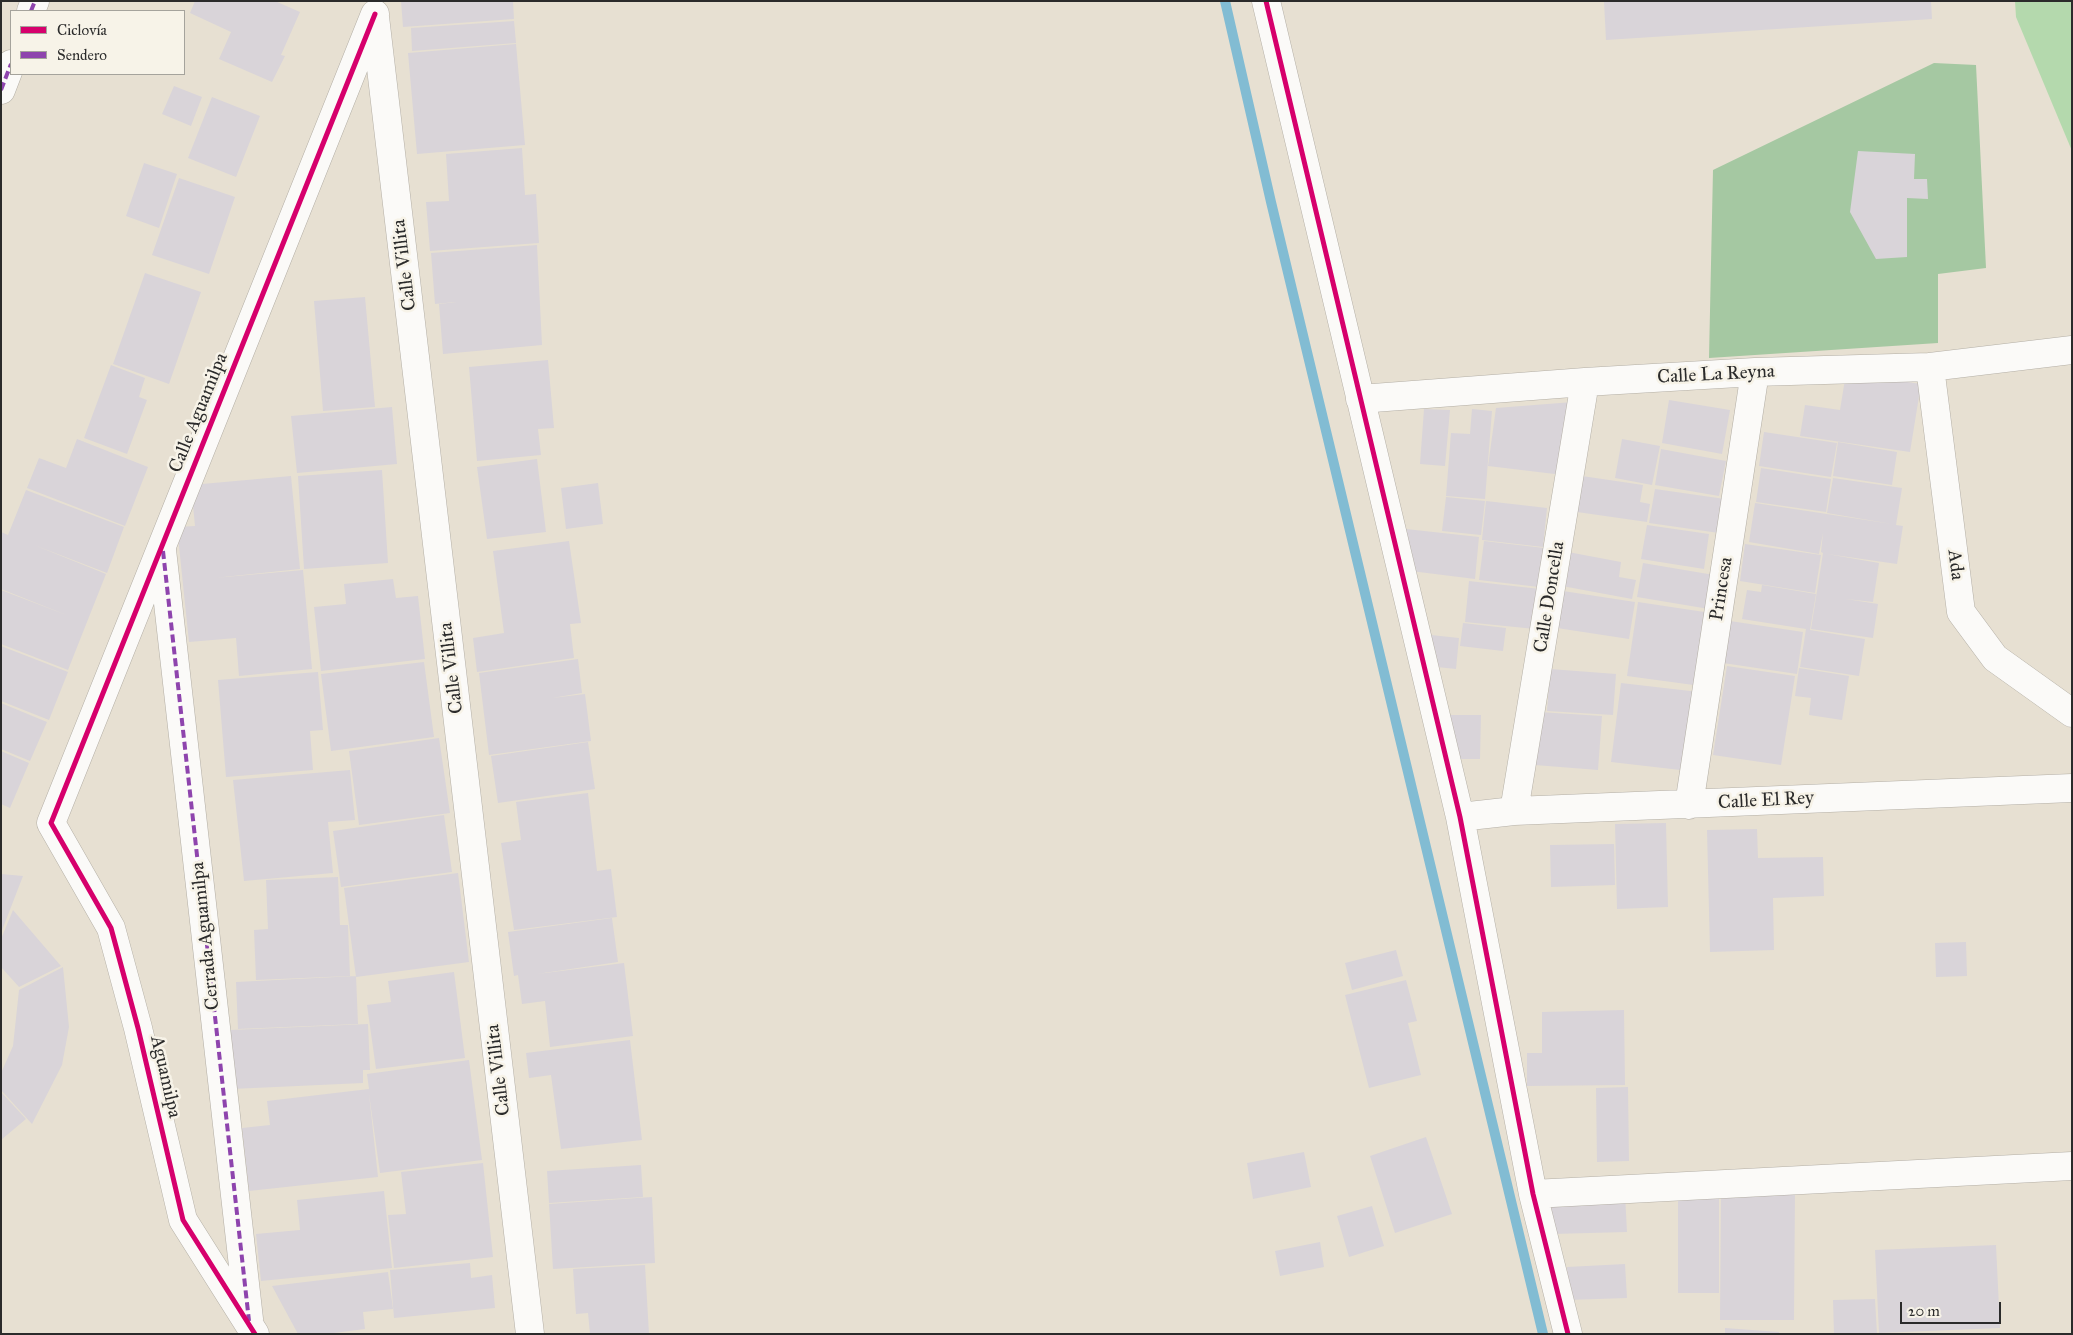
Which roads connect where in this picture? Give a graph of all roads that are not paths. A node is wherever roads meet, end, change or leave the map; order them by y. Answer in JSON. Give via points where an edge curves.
{"nodes":[{"id":1,"x":1266,"y":1,"type":"edge"},
{"id":2,"x":374,"y":8,"type":"edge"},
{"id":3,"x":10,"y":67,"type":"edge"},
{"id":4,"x":1,"y":90,"type":"edge"},
{"id":5,"x":2072,"y":350,"type":"edge"},
{"id":6,"x":1930,"y":367,"type":"junction"},
{"id":7,"x":1756,"y":372,"type":"junction"},
{"id":8,"x":1585,"y":382,"type":"junction"},
{"id":9,"x":1360,"y":399,"type":"junction"},
{"id":10,"x":162,"y":546,"type":"junction"},
{"id":11,"x":2072,"y":713,"type":"edge"},
{"id":12,"x":2072,"y":788,"type":"edge"},
{"id":13,"x":1689,"y":805,"type":"junction"},
{"id":14,"x":1514,"y":812,"type":"junction"},
{"id":15,"x":1460,"y":817,"type":"junction"},
{"id":16,"x":51,"y":823,"type":"joint"},
{"id":17,"x":2072,"y":1166,"type":"edge"},
{"id":18,"x":1533,"y":1194,"type":"junction"},
{"id":19,"x":252,"y":1330,"type":"edge"},
{"id":20,"x":530,"y":1334,"type":"edge"},
{"id":21,"x":1568,"y":1334,"type":"edge"}],
"edges":[{"from":1,"to":9,"type":"street"},
{"from":2,"to":10,"type":"street","name":"Calle Aguamilpa"},
{"from":2,"to":20,"type":"street","name":"Calle Villita"},
{"from":3,"to":4,"type":"street"},
{"from":5,"to":6,"type":"street","name":"Calle La Reyna"},
{"from":6,"to":7,"type":"street","name":"Calle La Reyna"},
{"from":6,"to":11,"type":"street","name":"Ada","via":[[1961,612],[1995,658]]},
{"from":7,"to":8,"type":"street","name":"Calle La Reyna"},
{"from":7,"to":13,"type":"street","name":"Princesa"},
{"from":8,"to":9,"type":"street","name":"Calle La Reyna"},
{"from":8,"to":14,"type":"street","name":"Calle Doncella"},
{"from":9,"to":15,"type":"street"},
{"from":10,"to":16,"type":"street","name":"Calle Aguamilpa"},
{"from":10,"to":19,"type":"street","name":"Cerrada Aguamilpa"},
{"from":12,"to":13,"type":"street","name":"Calle El Rey"},
{"from":13,"to":14,"type":"street","name":"Calle El Rey"},
{"from":14,"to":15,"type":"street","name":"Calle El Rey"},
{"from":15,"to":18,"type":"street"},
{"from":16,"to":19,"type":"street","name":"Aguamilpa","via":[[111,928],[183,1220]]},
{"from":17,"to":18,"type":"street"},
{"from":18,"to":21,"type":"street"}]}
